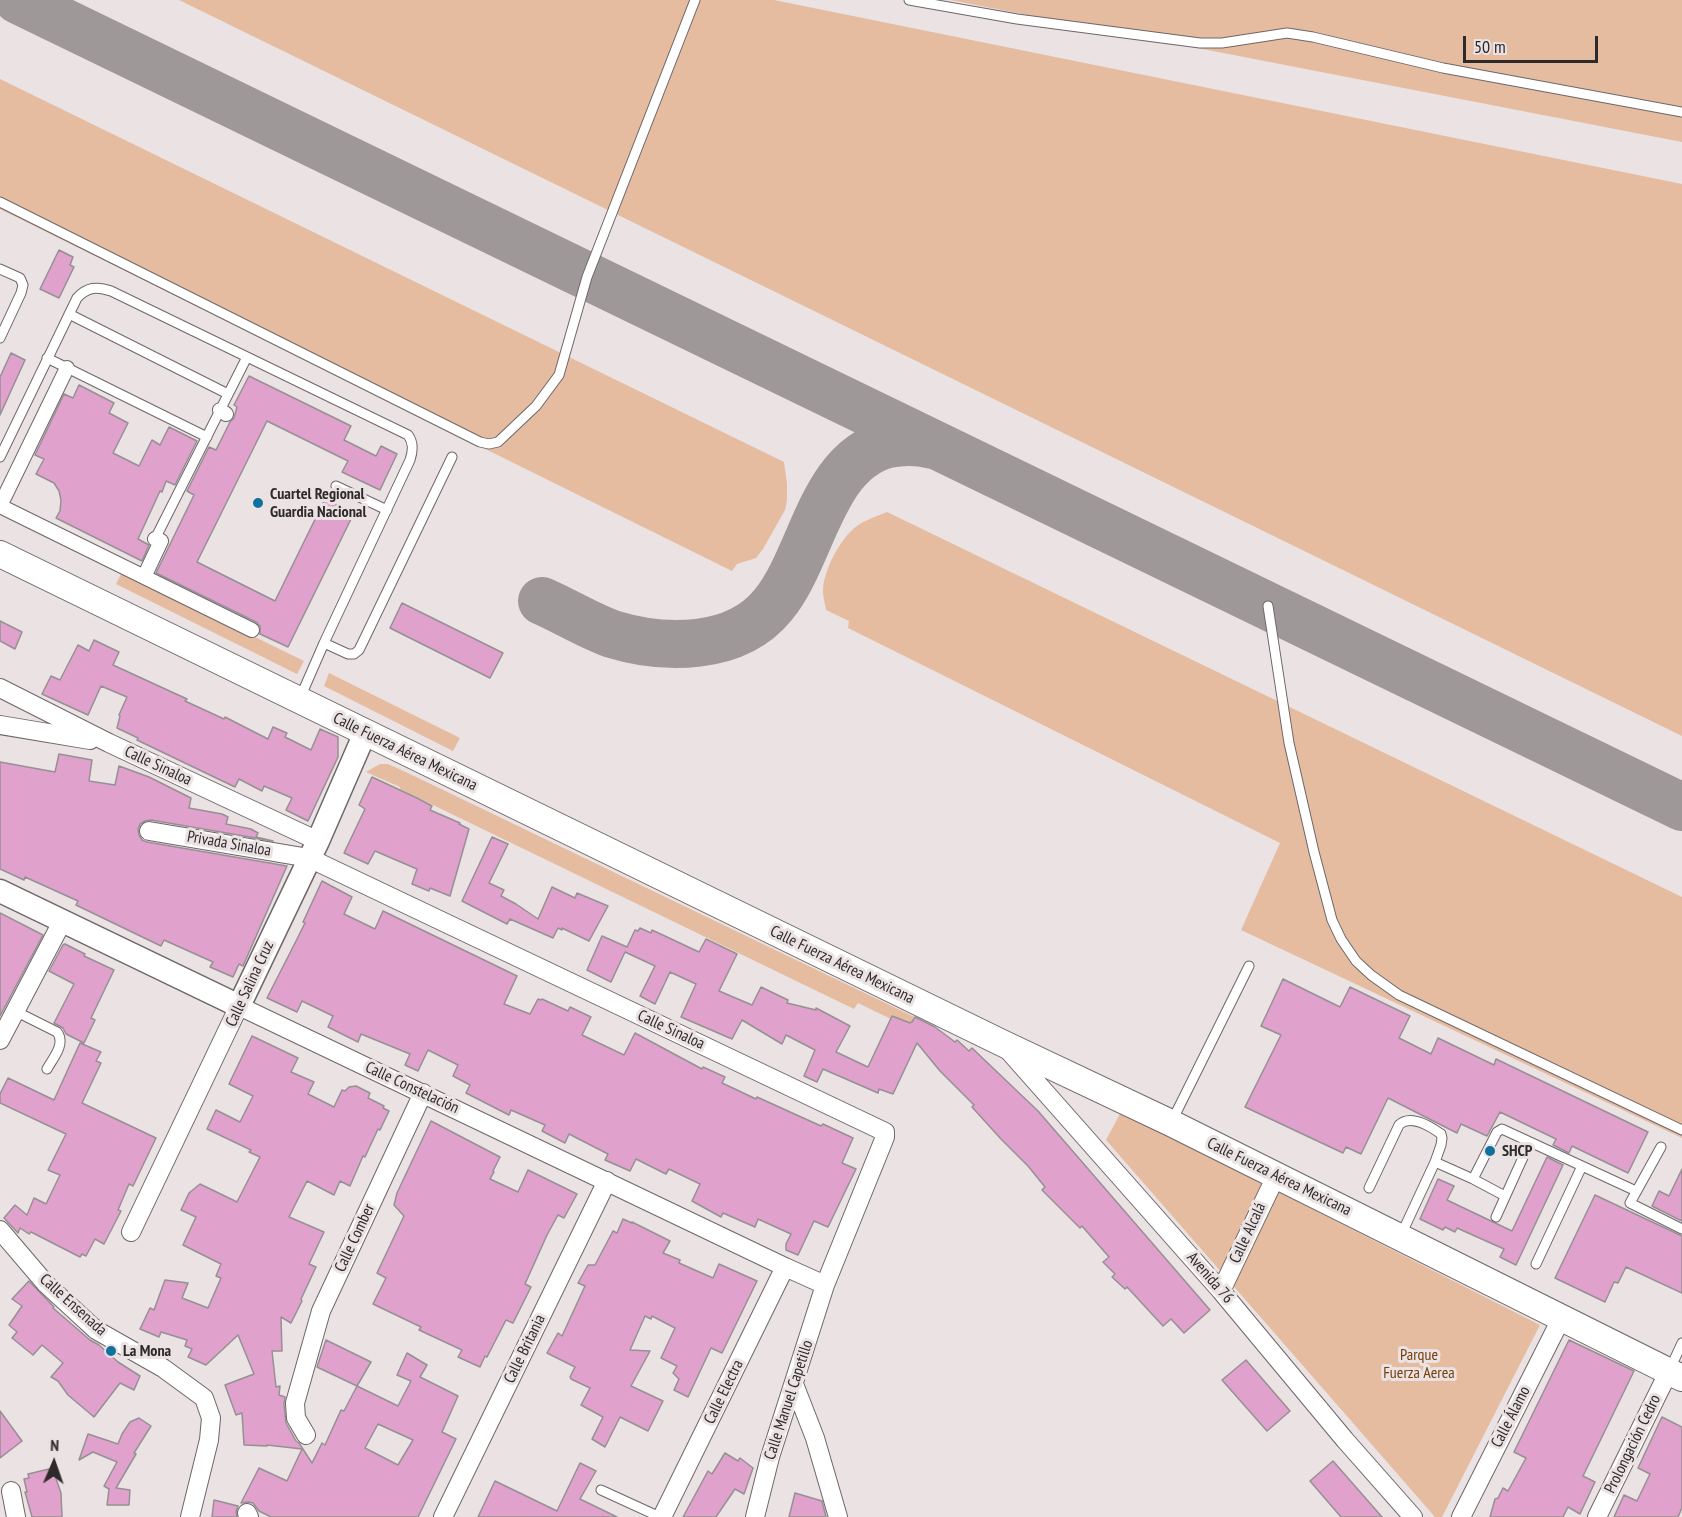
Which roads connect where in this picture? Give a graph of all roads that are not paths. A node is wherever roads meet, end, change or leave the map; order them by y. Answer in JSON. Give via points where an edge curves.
{"nodes":[{"id":1,"x":695,"y":0,"type":"edge"},
{"id":2,"x":909,"y":0,"type":"edge"},
{"id":3,"x":1682,"y":112,"type":"edge"},
{"id":4,"x":0,"y":202,"type":"edge"},
{"id":5,"x":0,"y":270,"type":"edge"},
{"id":6,"x":69,"y":314,"type":"junction"},
{"id":7,"x":0,"y":338,"type":"edge"},
{"id":8,"x":247,"y":357,"type":"junction"},
{"id":9,"x":47,"y":358,"type":"junction"},
{"id":10,"x":67,"y":368,"type":"junction"},
{"id":11,"x":228,"y":394,"type":"junction"},
{"id":12,"x":207,"y":437,"type":"junction"},
{"id":13,"x":0,"y":457,"type":"edge"},
{"id":14,"x":452,"y":457,"type":"dead end"},
{"id":15,"x":336,"y":486,"type":"dead end"},
{"id":16,"x":0,"y":506,"type":"edge"},
{"id":17,"x":387,"y":510,"type":"junction"},
{"id":18,"x":155,"y":539,"type":"joint"},
{"id":19,"x":0,"y":554,"type":"edge"},
{"id":20,"x":144,"y":577,"type":"junction"},
{"id":21,"x":1268,"y":606,"type":"dead end"},
{"id":22,"x":252,"y":630,"type":"dead end"},
{"id":23,"x":324,"y":643,"type":"junction"},
{"id":24,"x":0,"y":688,"type":"edge"},
{"id":25,"x":299,"y":700,"type":"junction"},
{"id":26,"x":0,"y":725,"type":"edge"},
{"id":27,"x":365,"y":733,"type":"junction"},
{"id":28,"x":109,"y":743,"type":"junction"},
{"id":29,"x":149,"y":831,"type":"dead end"},
{"id":30,"x":313,"y":849,"type":"junction"},
{"id":31,"x":0,"y":891,"type":"edge"},
{"id":32,"x":62,"y":922,"type":"junction"},
{"id":33,"x":1249,"y":966,"type":"dead end"},
{"id":34,"x":239,"y":1006,"type":"junction"},
{"id":35,"x":15,"y":1011,"type":"junction"},
{"id":36,"x":0,"y":1040,"type":"edge"},
{"id":37,"x":1002,"y":1043,"type":"junction"},
{"id":38,"x":47,"y":1069,"type":"dead end"},
{"id":39,"x":423,"y":1094,"type":"junction"},
{"id":40,"x":1171,"y":1124,"type":"junction"},
{"id":41,"x":1682,"y":1130,"type":"edge"},
{"id":42,"x":1530,"y":1142,"type":"junction"},
{"id":43,"x":1661,"y":1147,"type":"dead end"},
{"id":44,"x":1435,"y":1162,"type":"junction"},
{"id":45,"x":1582,"y":1166,"type":"junction"},
{"id":46,"x":1276,"y":1176,"type":"junction"},
{"id":47,"x":1473,"y":1179,"type":"junction"},
{"id":48,"x":608,"y":1181,"type":"junction"},
{"id":49,"x":1369,"y":1188,"type":"dead end"},
{"id":50,"x":1636,"y":1191,"type":"junction"},
{"id":51,"x":1505,"y":1196,"type":"junction"},
{"id":52,"x":1496,"y":1217,"type":"dead end"},
{"id":53,"x":1682,"y":1229,"type":"edge"},
{"id":54,"x":0,"y":1230,"type":"edge"},
{"id":55,"x":131,"y":1232,"type":"dead end"},
{"id":56,"x":1400,"y":1238,"type":"junction"},
{"id":57,"x":1536,"y":1264,"type":"dead end"},
{"id":58,"x":785,"y":1267,"type":"junction"},
{"id":59,"x":825,"y":1285,"type":"junction"},
{"id":60,"x":1221,"y":1291,"type":"junction"},
{"id":61,"x":1562,"y":1317,"type":"junction"},
{"id":62,"x":1682,"y":1343,"type":"edge"},
{"id":63,"x":1676,"y":1375,"type":"edge"},
{"id":64,"x":794,"y":1384,"type":"junction"},
{"id":65,"x":306,"y":1435,"type":"dead end"},
{"id":66,"x":601,"y":1490,"type":"dead end"},
{"id":67,"x":11,"y":1491,"type":"dead end"},
{"id":68,"x":16,"y":1517,"type":"edge"},
{"id":69,"x":190,"y":1517,"type":"edge"},
{"id":70,"x":443,"y":1517,"type":"edge"},
{"id":71,"x":661,"y":1517,"type":"edge"},
{"id":72,"x":755,"y":1517,"type":"edge"},
{"id":73,"x":838,"y":1517,"type":"edge"},
{"id":74,"x":1413,"y":1517,"type":"edge"},
{"id":75,"x":1461,"y":1517,"type":"edge"},
{"id":76,"x":1597,"y":1517,"type":"edge"}],
"edges":[{"from":1,"to":4,"type":"lane","via":[[587,277],[559,375],[536,406],[498,442],[480,442]]},
{"from":2,"to":3,"type":"lane","via":[[1017,19],[1200,43],[1287,33],[1443,68]]},
{"from":5,"to":7,"type":"lane","via":[[20,278],[23,285]]},
{"from":6,"to":8,"type":"lane","via":[[84,291],[105,289]]},
{"from":6,"to":9,"type":"lane"},
{"from":6,"to":11,"type":"lane"},
{"from":8,"to":11,"type":"lane"},
{"from":8,"to":17,"type":"lane","via":[[408,435],[411,460]]},
{"from":9,"to":10,"type":"lane"},
{"from":9,"to":13,"type":"lane"},
{"from":10,"to":12,"type":"lane"},
{"from":10,"to":16,"type":"street"},
{"from":11,"to":12,"type":"lane","via":[[223,412]]},
{"from":12,"to":18,"type":"lane"},
{"from":14,"to":23,"type":"lane","via":[[359,650],[348,654]]},
{"from":15,"to":17,"type":"lane"},
{"from":16,"to":20,"type":"street"},
{"from":17,"to":23,"type":"lane"},
{"from":18,"to":20,"type":"street","via":[[161,542]]},
{"from":19,"to":25,"type":"main road","name":"Calle Fuerza Aérea Mexicana"},
{"from":20,"to":22,"type":"street"},
{"from":21,"to":41,"type":"lane","via":[[1289,743],[1314,852],[1332,920],[1356,961],[1399,995]]},
{"from":23,"to":25,"type":"lane"},
{"from":24,"to":28,"type":"street","name":"Calle Sinaloa"},
{"from":25,"to":27,"type":"main road","name":"Calle Fuerza Aérea Mexicana"},
{"from":26,"to":28,"type":"street"},
{"from":27,"to":30,"type":"street","name":"Calle Salina Cruz"},
{"from":27,"to":37,"type":"main road","name":"Calle Fuerza Aérea Mexicana"},
{"from":28,"to":30,"type":"street","name":"Calle Sinaloa"},
{"from":29,"to":30,"type":"street","name":"Privada Sinaloa"},
{"from":30,"to":34,"type":"street","name":"Calle Salina Cruz"},
{"from":30,"to":59,"type":"street","name":"Calle Sinaloa","via":[[885,1132]]},
{"from":31,"to":32,"type":"street","name":"Calle Constelación"},
{"from":32,"to":34,"type":"street","name":"Calle Constelación"},
{"from":32,"to":35,"type":"street"},
{"from":33,"to":40,"type":"lane"},
{"from":34,"to":39,"type":"street","name":"Calle Constelación"},
{"from":34,"to":55,"type":"street","name":"Calle Salina Cruz"},
{"from":35,"to":36,"type":"street"},
{"from":35,"to":38,"type":"lane","via":[[60,1036],[60,1045]]},
{"from":37,"to":40,"type":"main road","name":"Calle Fuerza Aérea Mexicana"},
{"from":37,"to":60,"type":"street","name":"Avenida 76"},
{"from":39,"to":48,"type":"street","name":"Calle Constelación"},
{"from":39,"to":65,"type":"street","name":"Calle Comber","via":[[321,1311],[295,1403],[296,1418]]},
{"from":40,"to":46,"type":"main road","name":"Calle Fuerza Aérea Mexicana"},
{"from":42,"to":45,"type":"lane"},
{"from":42,"to":47,"type":"lane","via":[[1499,1130]]},
{"from":42,"to":51,"type":"lane"},
{"from":43,"to":50,"type":"lane"},
{"from":44,"to":47,"type":"lane"},
{"from":44,"to":49,"type":"lane","via":[[1441,1134],[1405,1120]]},
{"from":44,"to":56,"type":"lane"},
{"from":45,"to":50,"type":"lane"},
{"from":45,"to":57,"type":"lane"},
{"from":46,"to":56,"type":"main road","name":"Calle Fuerza Aérea Mexicana"},
{"from":46,"to":60,"type":"street","name":"Calle Alcalá"},
{"from":47,"to":51,"type":"lane"},
{"from":48,"to":58,"type":"street","name":"Calle Constelación"},
{"from":48,"to":70,"type":"street","name":"Calle Britania"},
{"from":50,"to":53,"type":"lane","via":[[1630,1203]]},
{"from":51,"to":52,"type":"lane"},
{"from":54,"to":69,"type":"street","name":"Calle Ensenada","via":[[46,1284],[96,1330],[163,1368],[204,1398],[210,1418],[209,1440]]},
{"from":56,"to":61,"type":"main road","name":"Calle Fuerza Aérea Mexicana"},
{"from":58,"to":59,"type":"street","name":"Calle Constelación"},
{"from":58,"to":71,"type":"street","name":"Calle Electra"},
{"from":59,"to":64,"type":"street","name":"Calle Manuel Capetillo"},
{"from":60,"to":74,"type":"street","name":"Avenida 76"},
{"from":61,"to":63,"type":"main road","name":"Calle Fuerza Aérea Mexicana"},
{"from":61,"to":75,"type":"street","name":"Calle Álamo"},
{"from":62,"to":63,"type":"lane"},
{"from":63,"to":76,"type":"street","name":"Prolongación Cedro"},
{"from":64,"to":72,"type":"street","name":"Calle Manuel Capetillo"},
{"from":64,"to":73,"type":"street"},
{"from":66,"to":71,"type":"lane"},
{"from":67,"to":68,"type":"street"}]}
